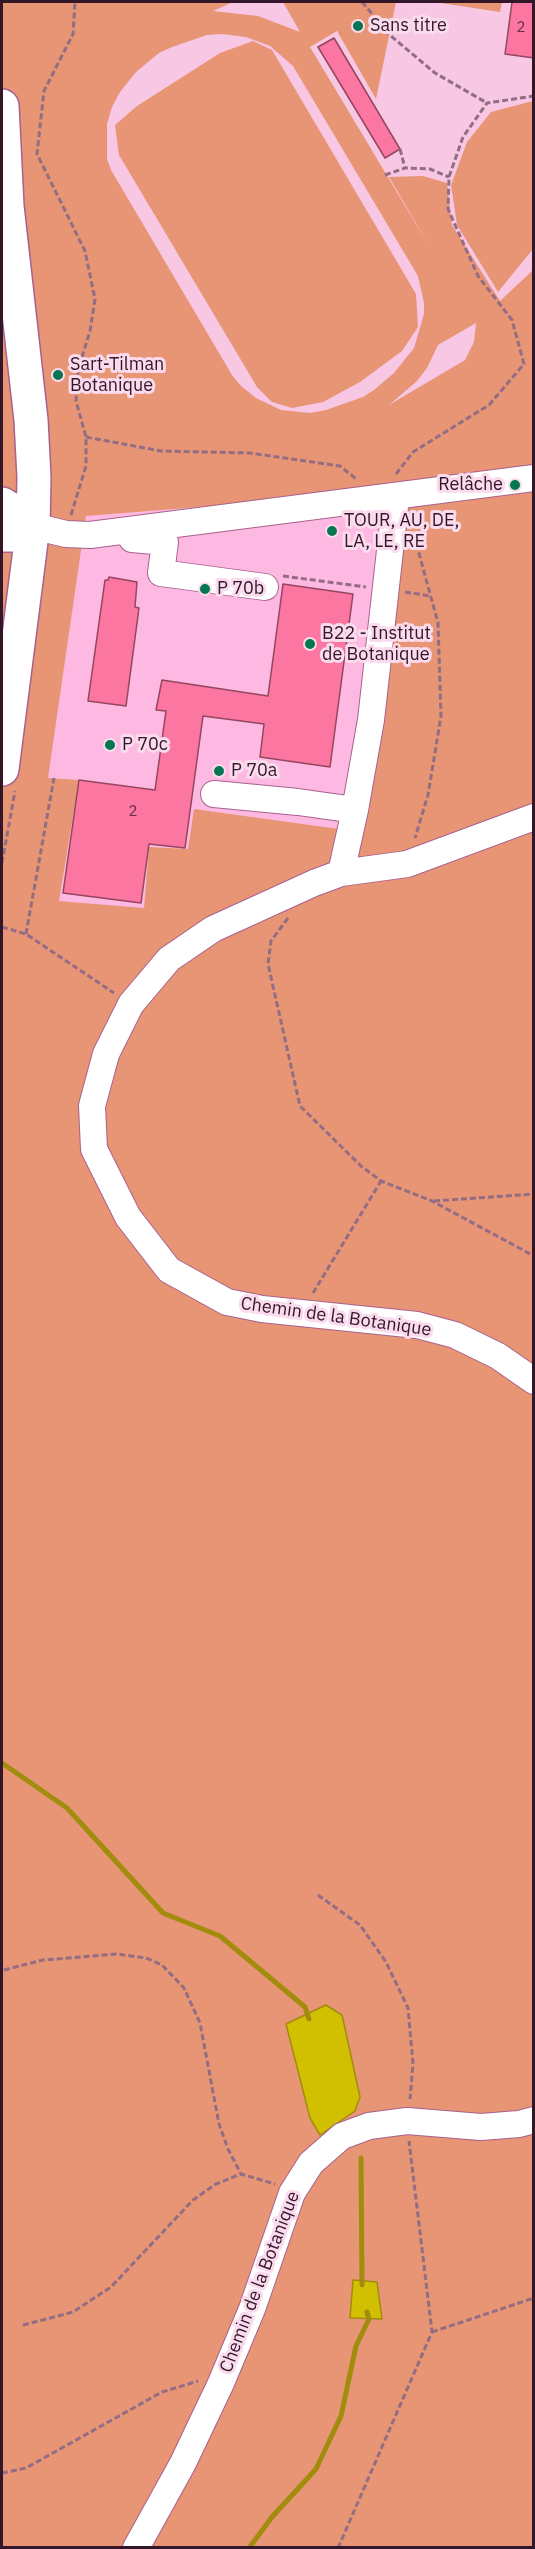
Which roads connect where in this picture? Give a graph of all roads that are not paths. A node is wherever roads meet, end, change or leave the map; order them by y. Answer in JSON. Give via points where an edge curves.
{"nodes":[{"id":1,"x":2,"y":106,"type":"edge"},
{"id":2,"x":534,"y":478,"type":"edge"},
{"id":3,"x":396,"y":496,"type":"junction"},
{"id":4,"x":2,"y":504,"type":"edge"},
{"id":5,"x":33,"y":526,"type":"junction"},
{"id":6,"x":78,"y":534,"type":"junction"},
{"id":7,"x":2,"y":535,"type":"edge"},
{"id":8,"x":265,"y":587,"type":"road end"},
{"id":9,"x":2,"y":769,"type":"edge"},
{"id":10,"x":214,"y":794,"type":"dead end"},
{"id":11,"x":355,"y":810,"type":"junction"},
{"id":12,"x":534,"y":817,"type":"edge"},
{"id":13,"x":341,"y":873,"type":"junction"},
{"id":14,"x":534,"y":1381,"type":"edge"},
{"id":15,"x":534,"y":2120,"type":"edge"},
{"id":16,"x":136,"y":2547,"type":"edge"}],
"edges":[{"from":1,"to":5,"type":"main road","via":[[8,206],[31,420]]},
{"from":2,"to":3,"type":"lane"},
{"from":3,"to":6,"type":"lane"},
{"from":3,"to":11,"type":"lane","via":[[371,720]]},
{"from":4,"to":5,"type":"main road"},
{"from":5,"to":6,"type":"lane"},
{"from":5,"to":7,"type":"main road","via":[[13,535]]},
{"from":5,"to":9,"type":"main road"},
{"from":6,"to":8,"type":"lane","via":[[165,542],[161,573]]},
{"from":10,"to":11,"type":"lane"},
{"from":11,"to":13,"type":"lane"},
{"from":12,"to":13,"type":"lane","name":"Chemin de la Botanique","via":[[407,864]]},
{"from":13,"to":14,"type":"lane","name":"Chemin de la Botanique","via":[[213,929],[169,959],[131,1004],[106,1054],[92,1106],[94,1149],[128,1217],[169,1270],[227,1302],[417,1324],[455,1335],[498,1356]]},
{"from":15,"to":16,"type":"lane","name":"Chemin de la Botanique","via":[[481,2127],[407,2121],[369,2126],[342,2136],[311,2163],[292,2193],[252,2309],[221,2383],[183,2463]]}]}
